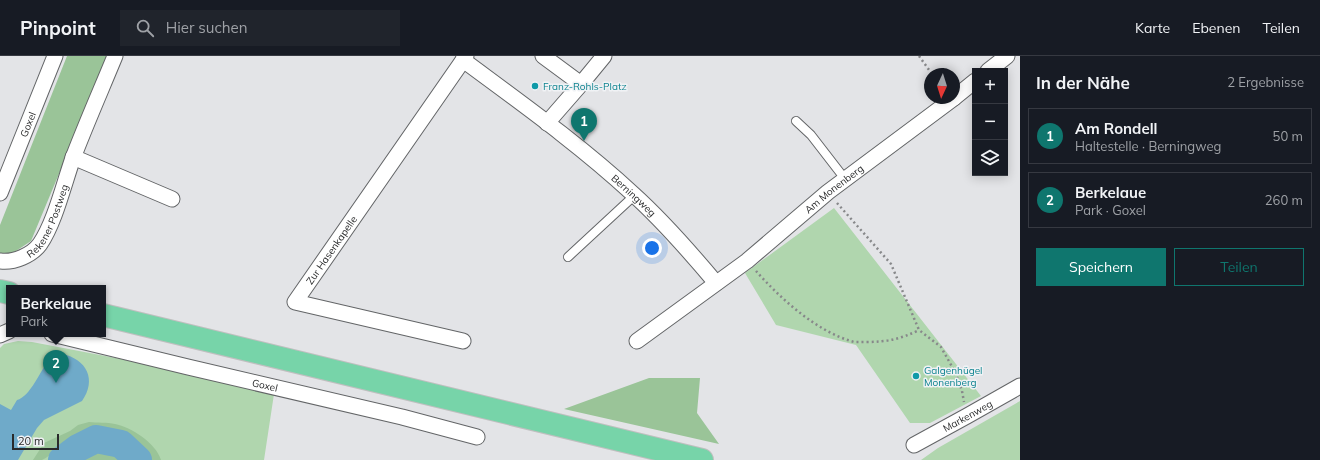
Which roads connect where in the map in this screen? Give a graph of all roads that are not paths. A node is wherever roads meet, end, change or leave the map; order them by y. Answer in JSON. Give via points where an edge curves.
{"nodes":[{"id":1,"x":55,"y":56,"type":"edge"},
{"id":2,"x":115,"y":56,"type":"edge"},
{"id":3,"x":543,"y":56,"type":"edge"},
{"id":4,"x":604,"y":56,"type":"edge"},
{"id":5,"x":1007,"y":56,"type":"edge"},
{"id":6,"x":465,"y":58,"type":"edge"},
{"id":7,"x":992,"y":68,"type":"edge"},
{"id":8,"x":972,"y":83,"type":"edge"},
{"id":9,"x":581,"y":84,"type":"junction"},
{"id":10,"x":960,"y":93,"type":"edge"},
{"id":11,"x":946,"y":104,"type":"edge"},
{"id":12,"x":796,"y":121,"type":"dead end"},
{"id":13,"x":547,"y":123,"type":"junction"},
{"id":14,"x":73,"y":157,"type":"junction"},
{"id":15,"x":845,"y":179,"type":"junction"},
{"id":16,"x":0,"y":193,"type":"edge"},
{"id":17,"x":634,"y":195,"type":"junction"},
{"id":18,"x":172,"y":199,"type":"dead end"},
{"id":19,"x":568,"y":257,"type":"dead end"},
{"id":20,"x":0,"y":261,"type":"edge"},
{"id":21,"x":716,"y":283,"type":"junction"},
{"id":22,"x":106,"y":316,"type":"edge"},
{"id":23,"x":64,"y":337,"type":"edge"},
{"id":24,"x":463,"y":341,"type":"dead end"},
{"id":25,"x":637,"y":341,"type":"dead end"},
{"id":26,"x":1020,"y":386,"type":"edge"},
{"id":27,"x":477,"y":437,"type":"dead end"},
{"id":28,"x":914,"y":444,"type":"dead end"},
{"id":29,"x":702,"y":460,"type":"edge"}],
"edges":[{"from":1,"to":16,"type":"street","name":"Goxel"},
{"from":2,"to":14,"type":"street","name":"Rekener Postweg"},
{"from":3,"to":9,"type":"street"},
{"from":4,"to":9,"type":"street"},
{"from":5,"to":7,"type":"street"},
{"from":6,"to":13,"type":"street","name":"Berningweg"},
{"from":6,"to":24,"type":"street","name":"Zur Hasenkapelle","via":[[295,302]]},
{"from":8,"to":10,"type":"street","name":"Am Monenberg"},
{"from":9,"to":13,"type":"street"},
{"from":11,"to":15,"type":"street","name":"Am Monenberg"},
{"from":12,"to":15,"type":"lane","via":[[811,135]]},
{"from":13,"to":17,"type":"street","name":"Berningweg"},
{"from":14,"to":18,"type":"street"},
{"from":14,"to":20,"type":"street","name":"Rekener Postweg","via":[[49,228],[40,245],[22,258]]},
{"from":15,"to":21,"type":"street","name":"Am Monenberg","via":[[747,261]]},
{"from":17,"to":19,"type":"lane"},
{"from":17,"to":21,"type":"street","name":"Berningweg","via":[[676,237]]},
{"from":21,"to":25,"type":"street"},
{"from":22,"to":29,"type":"main road"},
{"from":23,"to":27,"type":"street","name":"Goxel"},
{"from":26,"to":28,"type":"street","name":"Markenweg"}]}
